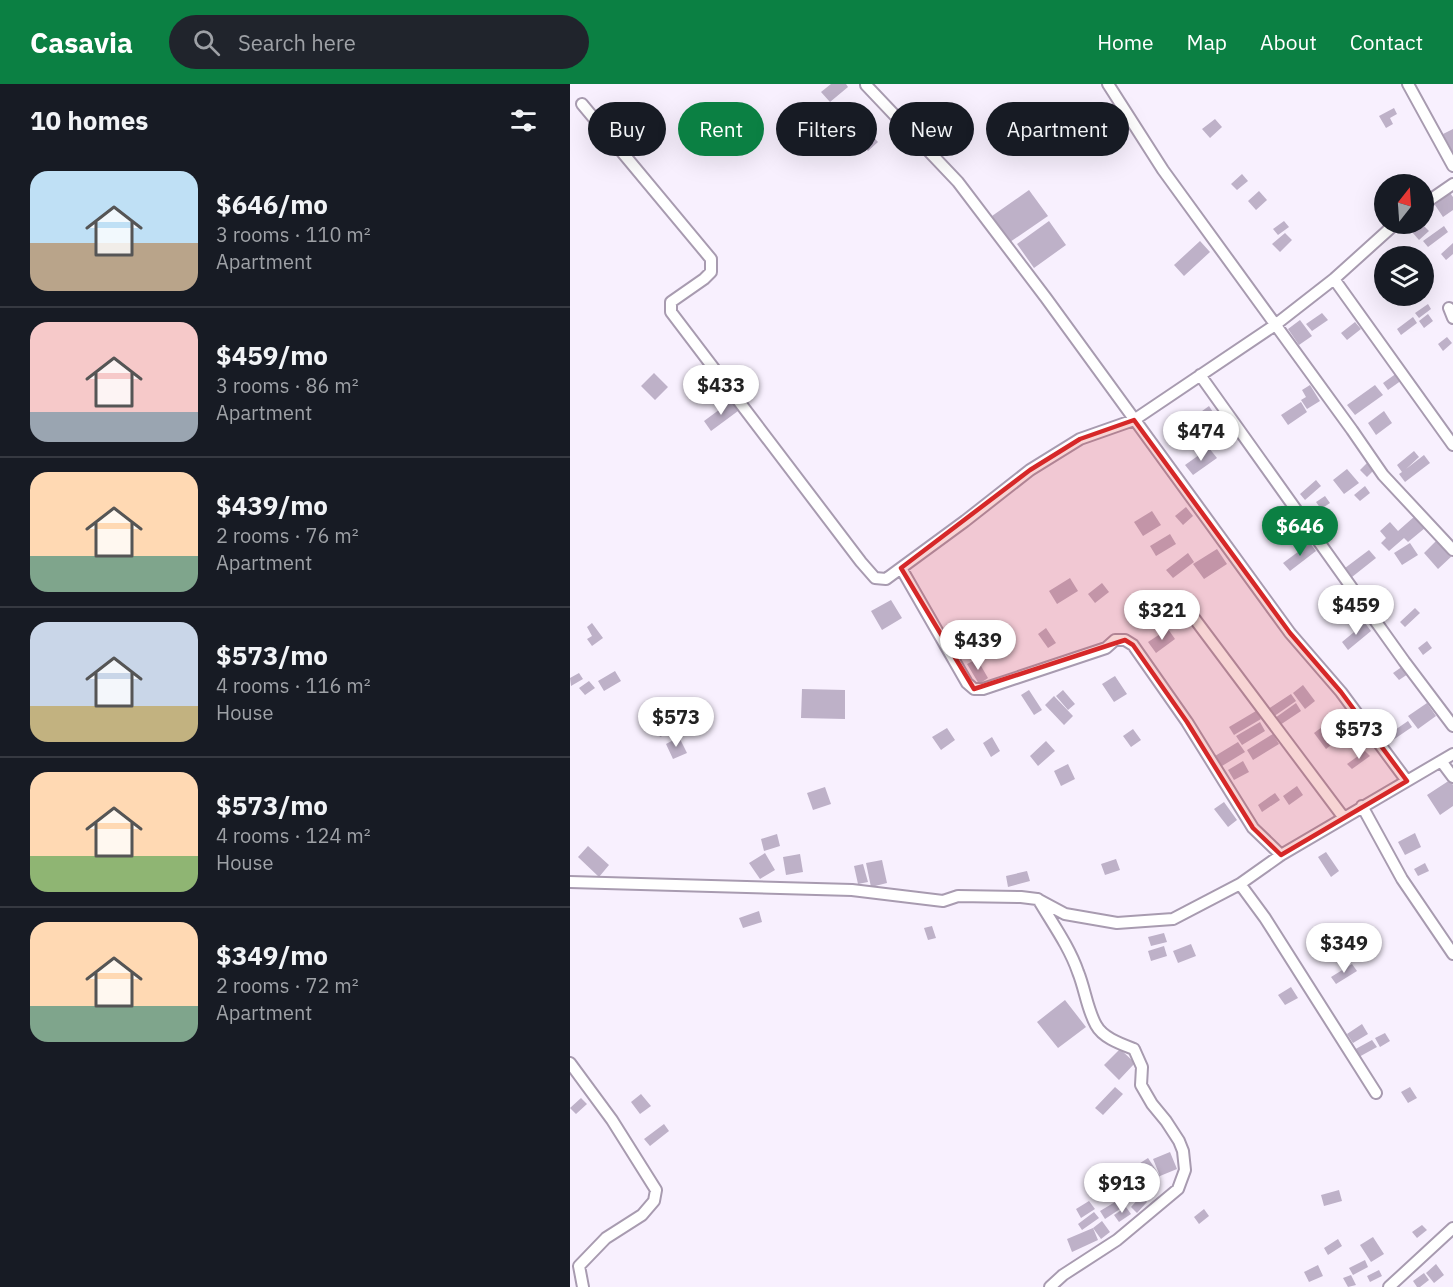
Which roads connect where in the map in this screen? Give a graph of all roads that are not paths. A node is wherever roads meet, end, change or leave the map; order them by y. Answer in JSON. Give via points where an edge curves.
{"nodes":[{"id":1,"x":1108,"y":84,"type":"edge"},
{"id":2,"x":1408,"y":84,"type":"edge"},
{"id":3,"x":866,"y":86,"type":"dead end"},
{"id":4,"x":582,"y":104,"type":"dead end"},
{"id":5,"x":1453,"y":166,"type":"edge"},
{"id":6,"x":1453,"y":184,"type":"edge"},
{"id":7,"x":1434,"y":197,"type":"edge"},
{"id":8,"x":1384,"y":234,"type":"edge"},
{"id":9,"x":1334,"y":279,"type":"junction"},
{"id":10,"x":1275,"y":325,"type":"junction"},
{"id":11,"x":1200,"y":375,"type":"junction"},
{"id":12,"x":1134,"y":420,"type":"junction"},
{"id":13,"x":1453,"y":445,"type":"edge"},
{"id":14,"x":1453,"y":550,"type":"edge"},
{"id":15,"x":901,"y":568,"type":"junction"},
{"id":16,"x":1182,"y":602,"type":"dead end"},
{"id":17,"x":1453,"y":726,"type":"edge"},
{"id":18,"x":1453,"y":754,"type":"edge"},
{"id":19,"x":1441,"y":761,"type":"junction"},
{"id":20,"x":1453,"y":777,"type":"edge"},
{"id":21,"x":1407,"y":781,"type":"junction"},
{"id":22,"x":1362,"y":806,"type":"junction"},
{"id":23,"x":1344,"y":818,"type":"junction"},
{"id":24,"x":1281,"y":855,"type":"junction"},
{"id":25,"x":570,"y":882,"type":"edge"},
{"id":26,"x":1240,"y":884,"type":"junction"},
{"id":27,"x":1037,"y":899,"type":"junction"},
{"id":28,"x":1453,"y":954,"type":"edge"},
{"id":29,"x":570,"y":1063,"type":"edge"},
{"id":30,"x":1376,"y":1093,"type":"dead end"},
{"id":31,"x":1453,"y":1228,"type":"edge"},
{"id":32,"x":583,"y":1287,"type":"edge"},
{"id":33,"x":1050,"y":1287,"type":"edge"},
{"id":34,"x":1389,"y":1287,"type":"edge"}],
"edges":[{"from":1,"to":10,"type":"street","via":[[1163,170]]},
{"from":2,"to":5,"type":"street"},
{"from":3,"to":12,"type":"street","via":[[958,182]]},
{"from":4,"to":15,"type":"street","via":[[711,259],[711,272],[671,302],[672,312],[875,578],[886,579]]},
{"from":6,"to":7,"type":"street"},
{"from":8,"to":9,"type":"street"},
{"from":9,"to":10,"type":"street"},
{"from":9,"to":13,"type":"street"},
{"from":10,"to":11,"type":"street"},
{"from":10,"to":14,"type":"street","via":[[1383,475]]},
{"from":11,"to":12,"type":"street"},
{"from":11,"to":17,"type":"street"},
{"from":12,"to":15,"type":"street","via":[[1080,439],[1040,464]]},
{"from":12,"to":21,"type":"street","via":[[1290,633],[1341,692]]},
{"from":15,"to":24,"type":"street","via":[[974,689],[1106,648],[1115,640],[1133,645],[1253,828]]},
{"from":16,"to":23,"type":"street"},
{"from":18,"to":19,"type":"street"},
{"from":19,"to":20,"type":"street"},
{"from":19,"to":21,"type":"street"},
{"from":21,"to":22,"type":"street"},
{"from":22,"to":23,"type":"street"},
{"from":22,"to":28,"type":"street","via":[[1402,879]]},
{"from":23,"to":24,"type":"street"},
{"from":24,"to":26,"type":"street"},
{"from":25,"to":27,"type":"street","via":[[852,890],[944,901],[958,896]]},
{"from":26,"to":27,"type":"street","via":[[1173,919],[1117,923],[1065,914]]},
{"from":26,"to":30,"type":"street"},
{"from":27,"to":33,"type":"street","via":[[1070,951],[1096,1027],[1114,1041],[1134,1049],[1142,1067],[1141,1085],[1179,1141],[1185,1170],[1178,1189],[1117,1240]]},
{"from":29,"to":32,"type":"street","via":[[656,1190],[654,1201],[642,1215],[606,1238],[579,1266]]},
{"from":31,"to":34,"type":"street"}]}
